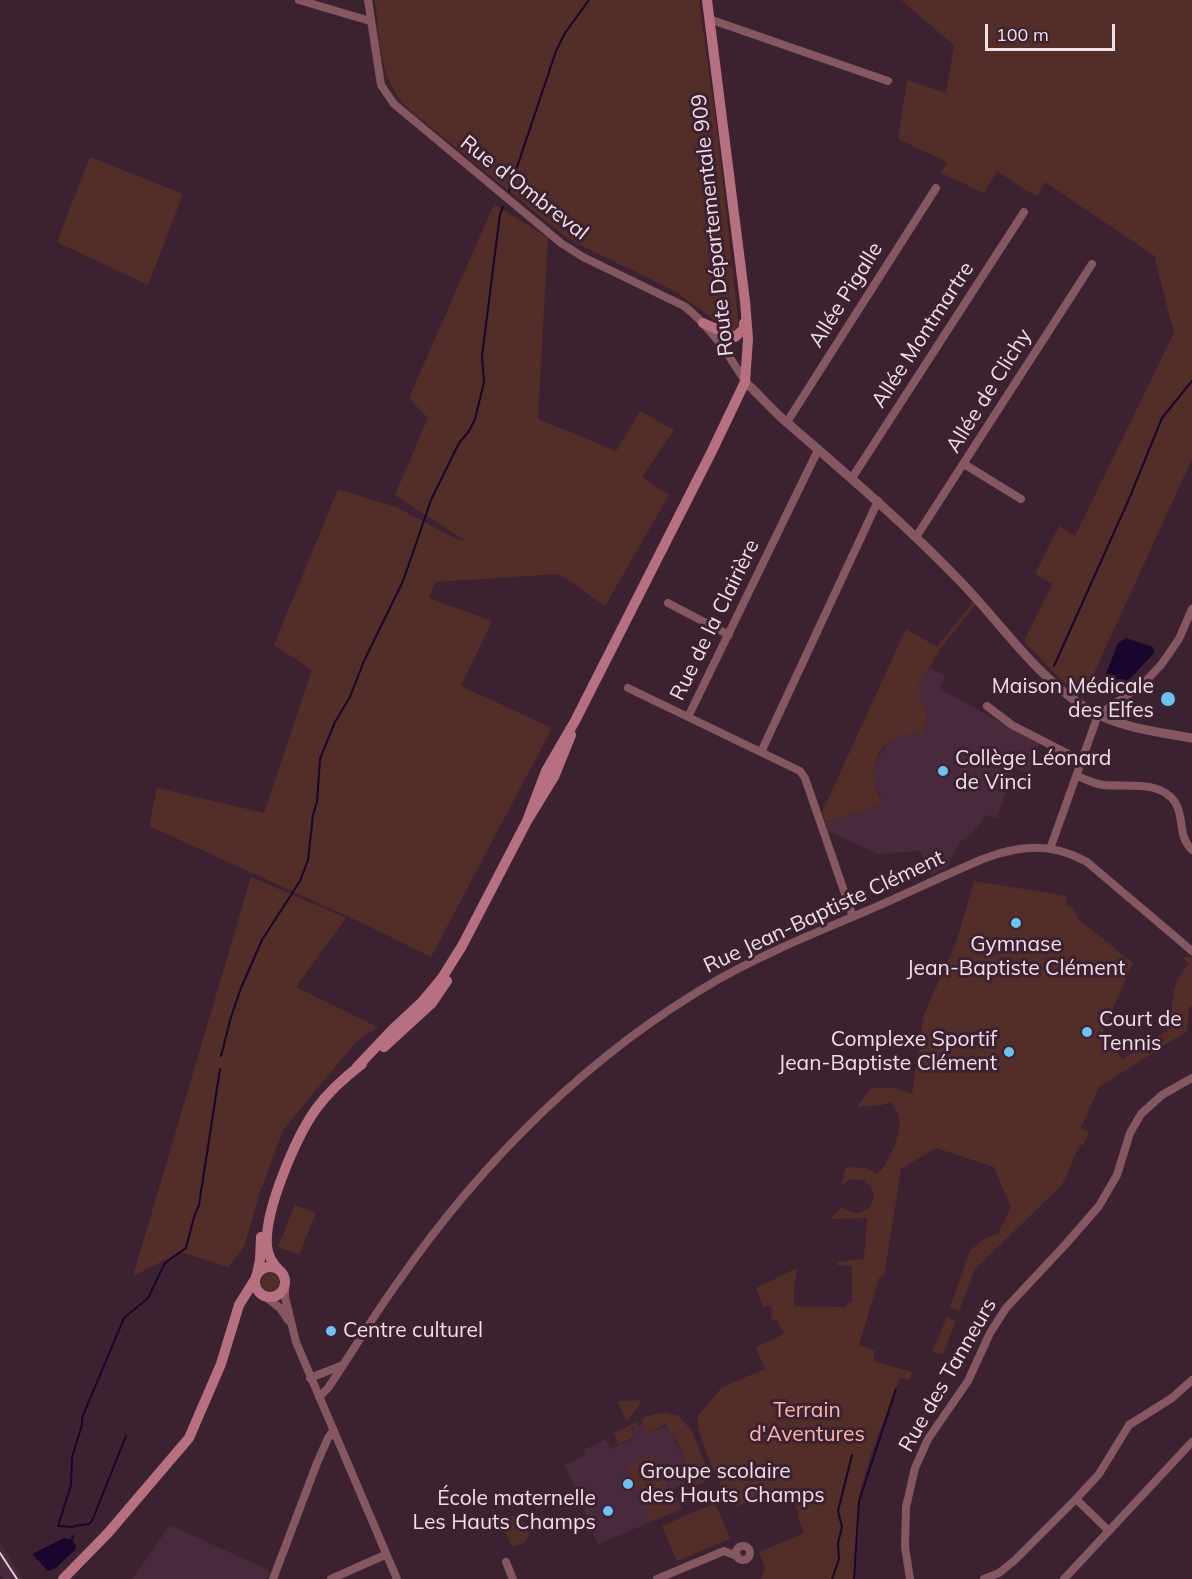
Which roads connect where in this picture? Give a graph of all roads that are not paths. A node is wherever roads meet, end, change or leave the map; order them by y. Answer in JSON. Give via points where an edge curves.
{"nodes":[{"id":1,"x":299,"y":0,"type":"edge"},
{"id":2,"x":368,"y":0,"type":"edge"},
{"id":3,"x":707,"y":0,"type":"edge"},
{"id":4,"x":709,"y":19,"type":"junction"},
{"id":5,"x":370,"y":21,"type":"junction"},
{"id":6,"x":888,"y":81,"type":"dead end"},
{"id":7,"x":936,"y":188,"type":"dead end"},
{"id":8,"x":1024,"y":212,"type":"dead end"},
{"id":9,"x":1092,"y":264,"type":"dead end"},
{"id":10,"x":745,"y":301,"type":"junction"},
{"id":11,"x":703,"y":322,"type":"junction"},
{"id":12,"x":745,"y":382,"type":"junction"},
{"id":13,"x":787,"y":422,"type":"junction"},
{"id":14,"x":818,"y":450,"type":"junction"},
{"id":15,"x":964,"y":464,"type":"junction"},
{"id":16,"x":852,"y":478,"type":"junction"},
{"id":17,"x":1021,"y":499,"type":"dead end"},
{"id":18,"x":879,"y":501,"type":"junction"},
{"id":19,"x":916,"y":537,"type":"junction"},
{"id":20,"x":668,"y":603,"type":"dead end"},
{"id":21,"x":1192,"y":609,"type":"edge"},
{"id":22,"x":729,"y":634,"type":"junction"},
{"id":23,"x":628,"y":688,"type":"dead end"},
{"id":24,"x":987,"y":706,"type":"dead end"},
{"id":25,"x":1098,"y":714,"type":"junction"},
{"id":26,"x":688,"y":717,"type":"junction"},
{"id":27,"x":1192,"y":738,"type":"edge"},
{"id":28,"x":761,"y":752,"type":"junction"},
{"id":29,"x":1082,"y":761,"type":"junction"},
{"id":30,"x":1077,"y":777,"type":"junction"},
{"id":31,"x":1050,"y":849,"type":"junction"},
{"id":32,"x":1192,"y":850,"type":"edge"},
{"id":33,"x":853,"y":917,"type":"junction"},
{"id":34,"x":1192,"y":951,"type":"edge"},
{"id":35,"x":1192,"y":1078,"type":"edge"},
{"id":36,"x":275,"y":1200,"type":"junction"},
{"id":37,"x":279,"y":1270,"type":"junction"},
{"id":38,"x":255,"y":1278,"type":"junction"},
{"id":39,"x":285,"y":1284,"type":"junction"},
{"id":40,"x":266,"y":1298,"type":"junction"},
{"id":41,"x":231,"y":1330,"type":"junction"},
{"id":42,"x":293,"y":1333,"type":"junction"},
{"id":43,"x":344,"y":1365,"type":"junction"},
{"id":44,"x":310,"y":1378,"type":"junction"},
{"id":45,"x":1192,"y":1380,"type":"edge"},
{"id":46,"x":319,"y":1398,"type":"junction"},
{"id":47,"x":333,"y":1431,"type":"junction"},
{"id":48,"x":1192,"y":1442,"type":"edge"},
{"id":49,"x":339,"y":1445,"type":"junction"},
{"id":50,"x":318,"y":1463,"type":"junction"},
{"id":51,"x":1076,"y":1499,"type":"junction"},
{"id":52,"x":1109,"y":1531,"type":"junction"},
{"id":53,"x":385,"y":1555,"type":"junction"},
{"id":54,"x":737,"y":1557,"type":"dead end"},
{"id":55,"x":506,"y":1562,"type":"dead end"},
{"id":56,"x":63,"y":1579,"type":"edge"},
{"id":57,"x":273,"y":1579,"type":"edge"},
{"id":58,"x":331,"y":1579,"type":"edge"},
{"id":59,"x":396,"y":1579,"type":"edge"},
{"id":60,"x":513,"y":1579,"type":"edge"},
{"id":61,"x":657,"y":1579,"type":"edge"},
{"id":62,"x":910,"y":1579,"type":"edge"},
{"id":63,"x":984,"y":1579,"type":"edge"},
{"id":64,"x":1064,"y":1579,"type":"edge"}],
"edges":[{"from":1,"to":5,"type":"street"},
{"from":2,"to":5,"type":"street","name":"Rue d'Ombreval"},
{"from":3,"to":4,"type":"main road","name":"Route Départementale 909"},
{"from":4,"to":6,"type":"street"},
{"from":4,"to":10,"type":"main road","name":"Route Départementale 909"},
{"from":5,"to":11,"type":"street","name":"Rue d'Ombreval","via":[[383,91],[414,123],[561,243],[684,306]]},
{"from":7,"to":13,"type":"street","name":"Allée Pigalle"},
{"from":8,"to":16,"type":"street","name":"Allée Montmartre"},
{"from":9,"to":15,"type":"street","name":"Allée de Clichy"},
{"from":10,"to":11,"type":"main road","via":[[744,329],[740,335],[730,336]]},
{"from":10,"to":12,"type":"main road","name":"Route Départementale 909"},
{"from":11,"to":12,"type":"street","name":"Rue d'Ombreval"},
{"from":12,"to":13,"type":"street"},
{"from":12,"to":36,"type":"main road","name":"Route Départementale 909","via":[[575,721],[546,771],[526,820],[462,946],[424,1001],[325,1097],[293,1147]]},
{"from":13,"to":14,"type":"street"},
{"from":14,"to":16,"type":"street"},
{"from":14,"to":22,"type":"street","name":"Rue de la Clairière"},
{"from":15,"to":17,"type":"street"},
{"from":15,"to":19,"type":"street","name":"Allée de Clichy"},
{"from":16,"to":18,"type":"street"},
{"from":18,"to":19,"type":"street"},
{"from":18,"to":28,"type":"street"},
{"from":19,"to":25,"type":"street","via":[[1050,679],[1083,707]]},
{"from":20,"to":22,"type":"street"},
{"from":21,"to":25,"type":"street","via":[[1179,639],[1161,665],[1142,685]]},
{"from":22,"to":26,"type":"street","name":"Rue de la Clairière"},
{"from":23,"to":26,"type":"street"},
{"from":24,"to":29,"type":"street","via":[[1012,725]]},
{"from":25,"to":27,"type":"street","via":[[1139,728]]},
{"from":25,"to":29,"type":"street"},
{"from":26,"to":28,"type":"street","name":"Rue de la Clairière"},
{"from":28,"to":33,"type":"street","name":"Rue de la Clairière","via":[[796,768],[805,778]]},
{"from":29,"to":30,"type":"street"},
{"from":30,"to":31,"type":"street"},
{"from":30,"to":32,"type":"street","via":[[1096,784],[1150,787],[1166,793],[1179,811],[1181,831]]},
{"from":31,"to":33,"type":"street","name":"Rue Jean-Baptiste Clément","via":[[1001,852]]},
{"from":31,"to":34,"type":"street","name":"Rue Jean-Baptiste Clément","via":[[1076,856],[1094,867]]},
{"from":33,"to":43,"type":"street","name":"Rue Jean-Baptiste Clément","via":[[764,956],[705,988],[626,1041],[581,1078],[511,1143],[455,1207],[388,1296]]},
{"from":35,"to":62,"type":"street","name":"Rue des Tanneurs","via":[[1162,1095],[1141,1114],[1130,1133],[1117,1175],[1099,1206],[1006,1308],[968,1381],[928,1439],[915,1468],[906,1507],[905,1547]]},
{"from":36,"to":37,"type":"main road","via":[[267,1248]]},
{"from":36,"to":38,"type":"main road","via":[[262,1230]]},
{"from":37,"to":38,"type":"main road","via":[[268,1267]]},
{"from":37,"to":39,"type":"main road"},
{"from":38,"to":40,"type":"main road","via":[[257,1291]]},
{"from":38,"to":41,"type":"main road","via":[[242,1298]]},
{"from":39,"to":40,"type":"main road","via":[[278,1296]]},
{"from":39,"to":42,"type":"street"},
{"from":40,"to":41,"type":"main road","via":[[256,1298],[245,1305]]},
{"from":40,"to":42,"type":"street","via":[[284,1312]]},
{"from":41,"to":56,"type":"main road","via":[[189,1438]]},
{"from":42,"to":44,"type":"street"},
{"from":43,"to":44,"type":"street"},
{"from":43,"to":46,"type":"street","name":"Rue Jean-Baptiste Clément"},
{"from":44,"to":46,"type":"street"},
{"from":45,"to":51,"type":"street","via":[[1172,1398],[1129,1425],[1099,1474]]},
{"from":46,"to":47,"type":"street"},
{"from":47,"to":49,"type":"street"},
{"from":47,"to":50,"type":"street"},
{"from":48,"to":52,"type":"street"},
{"from":49,"to":50,"type":"street","via":[[329,1449]]},
{"from":49,"to":53,"type":"street"},
{"from":50,"to":57,"type":"street"},
{"from":51,"to":52,"type":"street"},
{"from":51,"to":63,"type":"street","via":[[1015,1560]]},
{"from":52,"to":64,"type":"street"},
{"from":53,"to":58,"type":"street"},
{"from":53,"to":59,"type":"street"},
{"from":54,"to":61,"type":"street","via":[[724,1551]]},
{"from":55,"to":60,"type":"street"}]}
